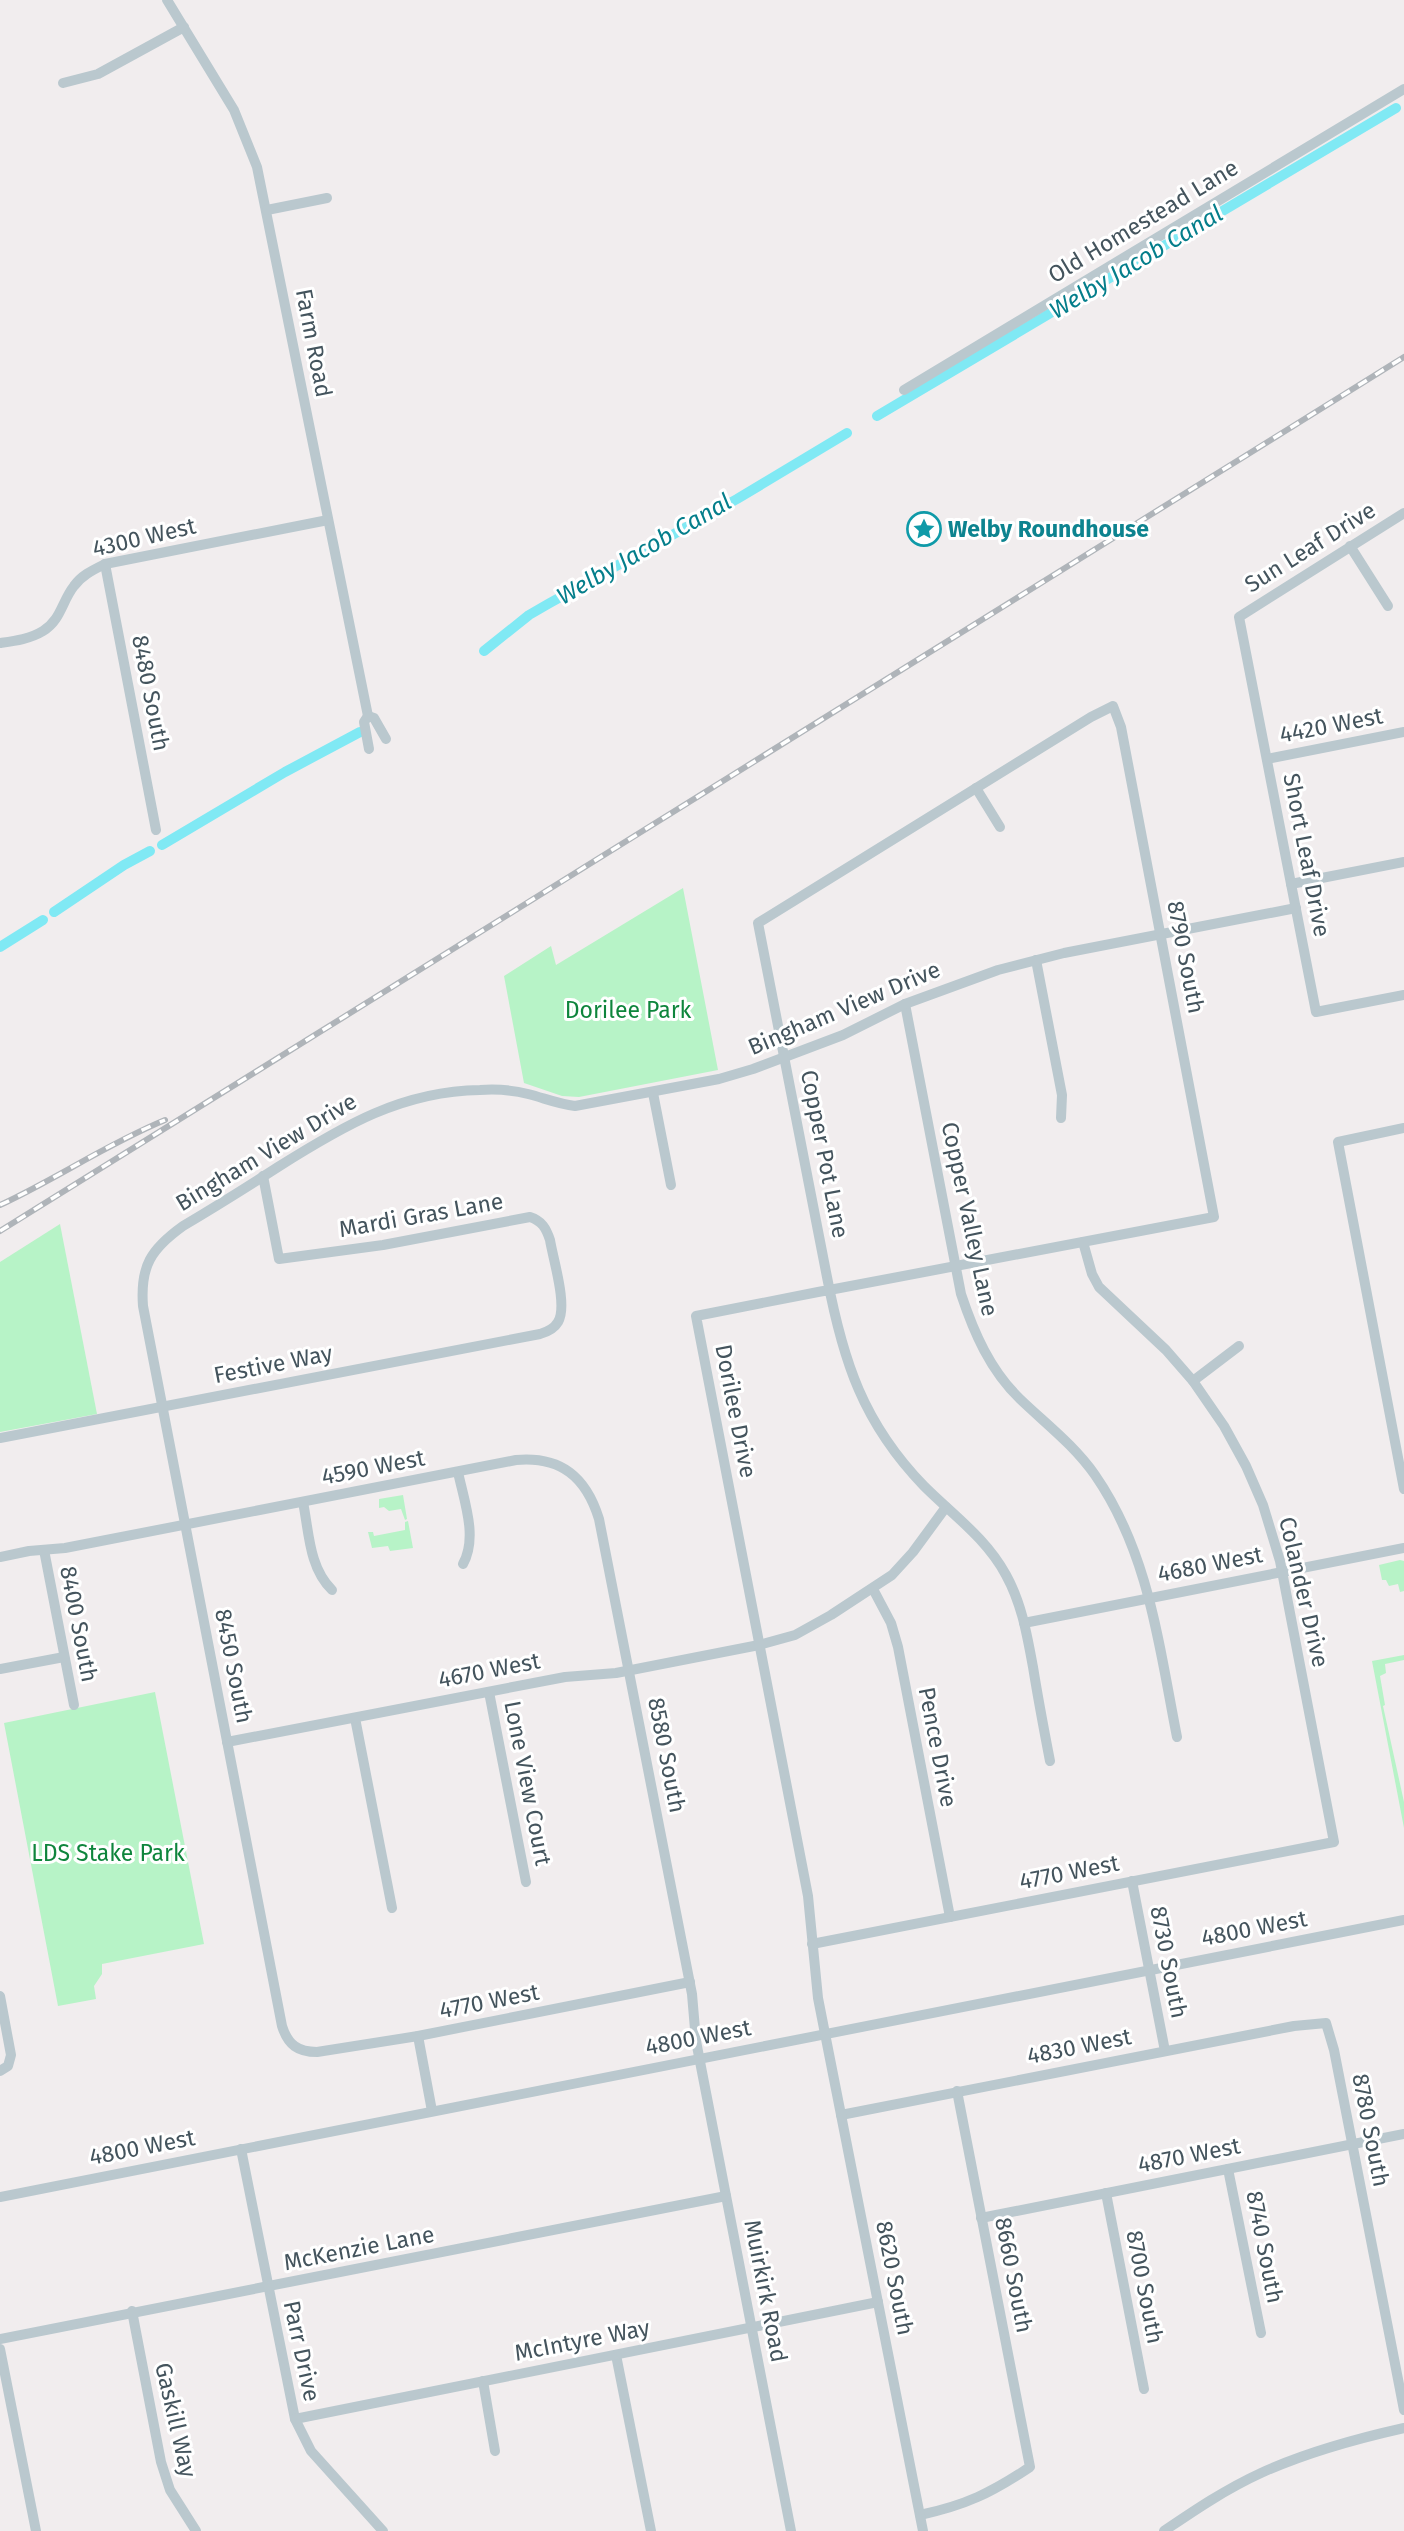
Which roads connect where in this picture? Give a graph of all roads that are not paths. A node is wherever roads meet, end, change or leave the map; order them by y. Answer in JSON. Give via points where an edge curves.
{"nodes":[{"id":1,"x":167,"y":0,"type":"edge"},
{"id":2,"x":184,"y":27,"type":"junction"},
{"id":3,"x":63,"y":83,"type":"dead end"},
{"id":4,"x":1404,"y":89,"type":"edge"},
{"id":5,"x":327,"y":198,"type":"dead end"},
{"id":6,"x":267,"y":210,"type":"junction"},
{"id":7,"x":904,"y":390,"type":"dead end"},
{"id":8,"x":1404,"y":513,"type":"edge"},
{"id":9,"x":328,"y":520,"type":"junction"},
{"id":10,"x":1350,"y":546,"type":"junction"},
{"id":11,"x":105,"y":564,"type":"junction"},
{"id":12,"x":1388,"y":606,"type":"dead end"},
{"id":13,"x":1240,"y":617,"type":"joint"},
{"id":14,"x":0,"y":643,"type":"edge"},
{"id":15,"x":1113,"y":706,"type":"joint"},
{"id":16,"x":368,"y":715,"type":"junction"},
{"id":17,"x":1404,"y":732,"type":"edge"},
{"id":18,"x":386,"y":739,"type":"dead end"},
{"id":19,"x":369,"y":749,"type":"dead end"},
{"id":20,"x":1267,"y":759,"type":"junction"},
{"id":21,"x":976,"y":788,"type":"junction"},
{"id":22,"x":1000,"y":827,"type":"dead end"},
{"id":23,"x":156,"y":830,"type":"dead end"},
{"id":24,"x":1404,"y":862,"type":"edge"},
{"id":25,"x":1291,"y":884,"type":"junction"},
{"id":26,"x":1296,"y":908,"type":"junction"},
{"id":27,"x":1160,"y":935,"type":"junction"},
{"id":28,"x":1035,"y":960,"type":"junction"},
{"id":29,"x":1404,"y":995,"type":"edge"},
{"id":30,"x":905,"y":1004,"type":"junction"},
{"id":31,"x":785,"y":1058,"type":"junction"},
{"id":32,"x":653,"y":1093,"type":"junction"},
{"id":33,"x":1061,"y":1118,"type":"dead end"},
{"id":34,"x":1404,"y":1128,"type":"edge"},
{"id":35,"x":263,"y":1176,"type":"junction"},
{"id":36,"x":671,"y":1185,"type":"dead end"},
{"id":37,"x":1214,"y":1217,"type":"joint"},
{"id":38,"x":1083,"y":1242,"type":"junction"},
{"id":39,"x":956,"y":1266,"type":"junction"},
{"id":40,"x":141,"y":1288,"type":"joint"},
{"id":41,"x":830,"y":1290,"type":"junction"},
{"id":42,"x":553,"y":1328,"type":"joint"},
{"id":43,"x":1239,"y":1346,"type":"dead end"},
{"id":44,"x":1193,"y":1381,"type":"junction"},
{"id":45,"x":163,"y":1407,"type":"junction"},
{"id":46,"x":0,"y":1438,"type":"edge"},
{"id":47,"x":567,"y":1470,"type":"joint"},
{"id":48,"x":458,"y":1472,"type":"junction"},
{"id":49,"x":1404,"y":1489,"type":"edge"},
{"id":50,"x":303,"y":1502,"type":"junction"},
{"id":51,"x":946,"y":1507,"type":"junction"},
{"id":52,"x":185,"y":1524,"type":"junction"},
{"id":53,"x":1404,"y":1548,"type":"edge"},
{"id":54,"x":44,"y":1550,"type":"junction"},
{"id":55,"x":0,"y":1557,"type":"edge"},
{"id":56,"x":463,"y":1564,"type":"dead end"},
{"id":57,"x":1282,"y":1572,"type":"junction"},
{"id":58,"x":873,"y":1589,"type":"junction"},
{"id":59,"x":332,"y":1590,"type":"dead end"},
{"id":60,"x":1149,"y":1597,"type":"junction"},
{"id":61,"x":1024,"y":1623,"type":"junction"},
{"id":62,"x":760,"y":1645,"type":"junction"},
{"id":63,"x":65,"y":1657,"type":"junction"},
{"id":64,"x":0,"y":1669,"type":"edge"},
{"id":65,"x":629,"y":1671,"type":"junction"},
{"id":66,"x":489,"y":1692,"type":"junction"},
{"id":67,"x":74,"y":1705,"type":"dead end"},
{"id":68,"x":355,"y":1718,"type":"junction"},
{"id":69,"x":1177,"y":1737,"type":"dead end"},
{"id":70,"x":227,"y":1742,"type":"junction"},
{"id":71,"x":1050,"y":1761,"type":"dead end"},
{"id":72,"x":1334,"y":1842,"type":"joint"},
{"id":73,"x":1132,"y":1881,"type":"junction"},
{"id":74,"x":526,"y":1882,"type":"dead end"},
{"id":75,"x":392,"y":1908,"type":"dead end"},
{"id":76,"x":950,"y":1917,"type":"junction"},
{"id":77,"x":1404,"y":1920,"type":"edge"},
{"id":78,"x":812,"y":1944,"type":"junction"},
{"id":79,"x":1149,"y":1970,"type":"junction"},
{"id":80,"x":690,"y":1982,"type":"junction"},
{"id":81,"x":0,"y":1996,"type":"edge"},
{"id":82,"x":1326,"y":2023,"type":"joint"},
{"id":83,"x":826,"y":2033,"type":"junction"},
{"id":84,"x":418,"y":2036,"type":"junction"},
{"id":85,"x":296,"y":2048,"type":"joint"},
{"id":86,"x":1165,"y":2051,"type":"junction"},
{"id":87,"x":699,"y":2059,"type":"junction"},
{"id":88,"x":0,"y":2071,"type":"edge"},
{"id":89,"x":957,"y":2091,"type":"junction"},
{"id":90,"x":432,"y":2111,"type":"junction"},
{"id":91,"x":841,"y":2115,"type":"junction"},
{"id":92,"x":1404,"y":2134,"type":"edge"},
{"id":93,"x":1352,"y":2144,"type":"junction"},
{"id":94,"x":241,"y":2150,"type":"junction"},
{"id":95,"x":1228,"y":2169,"type":"junction"},
{"id":96,"x":1106,"y":2193,"type":"junction"},
{"id":97,"x":726,"y":2196,"type":"junction"},
{"id":98,"x":0,"y":2197,"type":"edge"},
{"id":99,"x":981,"y":2218,"type":"junction"},
{"id":100,"x":268,"y":2287,"type":"junction"},
{"id":101,"x":878,"y":2302,"type":"junction"},
{"id":102,"x":132,"y":2311,"type":"junction"},
{"id":103,"x":751,"y":2328,"type":"junction"},
{"id":104,"x":1261,"y":2333,"type":"dead end"},
{"id":105,"x":0,"y":2339,"type":"edge"},
{"id":106,"x":0,"y":2349,"type":"edge"},
{"id":107,"x":616,"y":2355,"type":"junction"},
{"id":108,"x":482,"y":2381,"type":"junction"},
{"id":109,"x":1144,"y":2389,"type":"dead end"},
{"id":110,"x":1404,"y":2410,"type":"edge"},
{"id":111,"x":295,"y":2419,"type":"junction"},
{"id":112,"x":1404,"y":2428,"type":"edge"},
{"id":113,"x":495,"y":2451,"type":"dead end"},
{"id":114,"x":920,"y":2515,"type":"junction"},
{"id":115,"x":36,"y":2531,"type":"edge"},
{"id":116,"x":195,"y":2531,"type":"edge"},
{"id":117,"x":383,"y":2531,"type":"edge"},
{"id":118,"x":651,"y":2531,"type":"edge"},
{"id":119,"x":791,"y":2531,"type":"edge"},
{"id":120,"x":923,"y":2531,"type":"edge"},
{"id":121,"x":1164,"y":2531,"type":"edge"}],
"edges":[{"from":1,"to":2,"type":"street","name":"Farm Road"},
{"from":2,"to":3,"type":"street","via":[[98,74]]},
{"from":2,"to":6,"type":"street","name":"Farm Road","via":[[242,127]]},
{"from":4,"to":7,"type":"street","name":"Old Homestead Lane"},
{"from":5,"to":6,"type":"street"},
{"from":6,"to":9,"type":"street","name":"Farm Road"},
{"from":8,"to":10,"type":"street","name":"Sun Leaf Drive"},
{"from":9,"to":11,"type":"street","name":"4300 West"},
{"from":9,"to":16,"type":"street","name":"Farm Road"},
{"from":10,"to":12,"type":"street"},
{"from":10,"to":13,"type":"street","name":"Sun Leaf Drive"},
{"from":11,"to":14,"type":"street","name":"4300 West","via":[[87,572],[72,587],[58,617],[44,631]]},
{"from":11,"to":23,"type":"street","name":"8480 South"},
{"from":13,"to":20,"type":"street","name":"Short Leaf Drive"},
{"from":15,"to":21,"type":"street","name":"Copper Pot Lane"},
{"from":15,"to":27,"type":"street","name":"8790 South","via":[[1121,727]]},
{"from":16,"to":18,"type":"street"},
{"from":16,"to":19,"type":"street","name":"Farm Road","via":[[363,722]]},
{"from":17,"to":20,"type":"street","name":"4420 West"},
{"from":20,"to":25,"type":"street","name":"Short Leaf Drive"},
{"from":21,"to":22,"type":"street"},
{"from":21,"to":31,"type":"street","name":"Copper Pot Lane","via":[[758,923]]},
{"from":24,"to":25,"type":"street"},
{"from":25,"to":26,"type":"street","name":"Short Leaf Drive"},
{"from":26,"to":27,"type":"street","name":"Bingham View Drive"},
{"from":26,"to":29,"type":"street","name":"Short Leaf Drive","via":[[1315,1012]]},
{"from":27,"to":28,"type":"street","name":"Bingham View Drive"},
{"from":27,"to":37,"type":"street","name":"8790 South"},
{"from":28,"to":30,"type":"street","name":"Bingham View Drive","via":[[959,982]]},
{"from":28,"to":33,"type":"street","via":[[1062,1096]]},
{"from":30,"to":31,"type":"street","name":"Bingham View Drive"},
{"from":30,"to":39,"type":"street","name":"Copper Valley Lane"},
{"from":31,"to":32,"type":"street","name":"Bingham View Drive"},
{"from":31,"to":41,"type":"street","name":"Copper Pot Lane"},
{"from":32,"to":35,"type":"street","name":"Bingham View Drive","via":[[575,1106],[506,1090],[455,1091],[414,1099],[352,1122]]},
{"from":32,"to":36,"type":"street"},
{"from":34,"to":49,"type":"street","via":[[1338,1142]]},
{"from":35,"to":40,"type":"street","name":"Bingham View Drive","via":[[163,1240],[150,1258]]},
{"from":35,"to":42,"type":"street","name":"Mardi Gras Lane","via":[[279,1259],[530,1217],[538,1220],[547,1232],[562,1304],[562,1314]]},
{"from":37,"to":38,"type":"street","name":"Dorilee Drive"},
{"from":38,"to":39,"type":"street","name":"Dorilee Drive"},
{"from":38,"to":44,"type":"street","name":"Colander Drive","via":[[1099,1287]]},
{"from":39,"to":41,"type":"street","name":"Dorilee Drive"},
{"from":39,"to":60,"type":"street","name":"Copper Valley Lane","via":[[974,1334],[1019,1398],[1067,1441],[1094,1473],[1133,1546]]},
{"from":40,"to":45,"type":"street","name":"8450 South"},
{"from":41,"to":51,"type":"street","name":"Copper Pot Lane","via":[[845,1355],[868,1410],[897,1455]]},
{"from":41,"to":62,"type":"street","name":"Dorilee Drive","via":[[696,1316]]},
{"from":42,"to":45,"type":"street","name":"Festive Way"},
{"from":43,"to":44,"type":"street"},
{"from":44,"to":57,"type":"street","name":"Colander Drive","via":[[1246,1466]]},
{"from":45,"to":46,"type":"street","name":"Festive Way"},
{"from":45,"to":52,"type":"street","name":"8450 South"},
{"from":47,"to":48,"type":"street","name":"4590 West","via":[[531,1459]]},
{"from":47,"to":65,"type":"street","name":"8580 South","via":[[594,1502]]},
{"from":48,"to":50,"type":"street","name":"4590 West"},
{"from":48,"to":56,"type":"street","via":[[471,1539]]},
{"from":50,"to":52,"type":"street","name":"4590 West"},
{"from":50,"to":59,"type":"street","via":[[316,1569]]},
{"from":51,"to":58,"type":"street","name":"4670 West","via":[[904,1563]]},
{"from":51,"to":61,"type":"street","name":"Copper Pot Lane","via":[[996,1559]]},
{"from":52,"to":54,"type":"street","name":"4590 West"},
{"from":52,"to":70,"type":"street","name":"8450 South"},
{"from":53,"to":57,"type":"street","name":"4680 West"},
{"from":54,"to":55,"type":"street","name":"4590 West"},
{"from":54,"to":63,"type":"street","name":"8400 South"},
{"from":57,"to":60,"type":"street","name":"4680 West"},
{"from":57,"to":72,"type":"street","name":"Colander Drive"},
{"from":58,"to":62,"type":"street","name":"4670 West","via":[[806,1629]]},
{"from":58,"to":76,"type":"street","name":"Pence Drive","via":[[898,1647]]},
{"from":60,"to":61,"type":"street","name":"4680 West"},
{"from":60,"to":69,"type":"street","name":"Copper Valley Lane"},
{"from":61,"to":71,"type":"street","name":"Copper Pot Lane"},
{"from":62,"to":65,"type":"street","name":"4670 West"},
{"from":62,"to":78,"type":"street","name":"Dorilee Drive","via":[[808,1896]]},
{"from":63,"to":64,"type":"street"},
{"from":63,"to":67,"type":"street","name":"8400 South"},
{"from":65,"to":66,"type":"street","name":"4670 West","via":[[565,1677]]},
{"from":65,"to":80,"type":"street","name":"8580 South"},
{"from":66,"to":68,"type":"street","name":"4670 West"},
{"from":66,"to":74,"type":"street","name":"Lone View Court"},
{"from":68,"to":70,"type":"street","name":"4670 West"},
{"from":68,"to":75,"type":"street"},
{"from":70,"to":85,"type":"street","name":"8450 South","via":[[282,2026]]},
{"from":72,"to":73,"type":"street","name":"4770 West"},
{"from":73,"to":76,"type":"street","name":"4770 West"},
{"from":73,"to":79,"type":"street","name":"8730 South"},
{"from":76,"to":78,"type":"street","name":"4770 West"},
{"from":77,"to":79,"type":"street","name":"4800 West"},
{"from":78,"to":83,"type":"street","name":"Dorilee Drive"},
{"from":79,"to":83,"type":"street","name":"4800 West"},
{"from":79,"to":86,"type":"street","name":"8730 South"},
{"from":80,"to":84,"type":"street","name":"4770 West"},
{"from":80,"to":87,"type":"street","name":"8580 South"},
{"from":81,"to":88,"type":"street","via":[[11,2055],[8,2066]]},
{"from":82,"to":86,"type":"street","name":"4830 West"},
{"from":82,"to":93,"type":"street","name":"8780 South"},
{"from":83,"to":87,"type":"street","name":"4800 West"},
{"from":83,"to":91,"type":"street","name":"8620 South"},
{"from":84,"to":85,"type":"street","name":"4770 West","via":[[317,2052]]},
{"from":84,"to":90,"type":"street"},
{"from":86,"to":89,"type":"street","name":"4830 West"},
{"from":87,"to":90,"type":"street","name":"4800 West"},
{"from":87,"to":97,"type":"street","name":"Muirkirk Road"},
{"from":89,"to":91,"type":"street","name":"4830 West"},
{"from":89,"to":99,"type":"street","name":"8660 South"},
{"from":90,"to":94,"type":"street","name":"4800 West"},
{"from":91,"to":101,"type":"street","name":"8620 South"},
{"from":92,"to":93,"type":"street","name":"4870 West"},
{"from":93,"to":95,"type":"street","name":"4870 West"},
{"from":93,"to":110,"type":"street","name":"8780 South"},
{"from":94,"to":98,"type":"street","name":"4800 West"},
{"from":94,"to":100,"type":"street","name":"Parr Drive"},
{"from":95,"to":96,"type":"street","name":"4870 West"},
{"from":95,"to":104,"type":"street","name":"8740 South"},
{"from":96,"to":99,"type":"street","name":"4870 West"},
{"from":96,"to":109,"type":"street","name":"8700 South"},
{"from":97,"to":100,"type":"street","name":"McKenzie Lane"},
{"from":97,"to":103,"type":"street","name":"Muirkirk Road"},
{"from":99,"to":114,"type":"street","name":"8660 South","via":[[1030,2467],[974,2500]]},
{"from":100,"to":102,"type":"street","name":"McKenzie Lane"},
{"from":100,"to":111,"type":"street","name":"Parr Drive"},
{"from":101,"to":103,"type":"street","name":"McIntyre Way"},
{"from":101,"to":114,"type":"street","name":"8620 South"},
{"from":102,"to":105,"type":"street","name":"McKenzie Lane"},
{"from":102,"to":116,"type":"street","name":"Gaskill Way","via":[[161,2462],[174,2499]]},
{"from":103,"to":107,"type":"street","name":"McIntyre Way"},
{"from":103,"to":119,"type":"street","name":"Muirkirk Road"},
{"from":106,"to":115,"type":"street"},
{"from":107,"to":108,"type":"street","name":"McIntyre Way"},
{"from":107,"to":118,"type":"street"},
{"from":108,"to":111,"type":"street","name":"McIntyre Way"},
{"from":108,"to":113,"type":"street"},
{"from":111,"to":117,"type":"street","name":"Parr Drive","via":[[311,2451]]},
{"from":112,"to":121,"type":"street","via":[[1340,2443],[1260,2473]]},
{"from":114,"to":120,"type":"street","name":"8620 South"}]}
